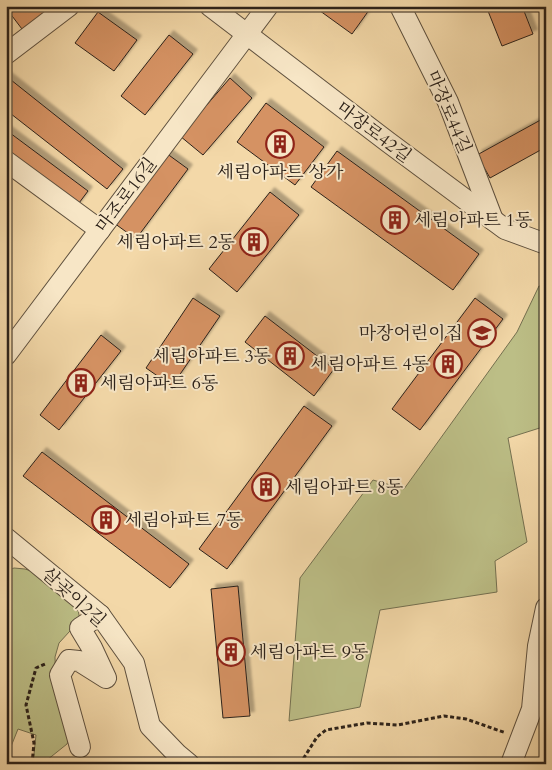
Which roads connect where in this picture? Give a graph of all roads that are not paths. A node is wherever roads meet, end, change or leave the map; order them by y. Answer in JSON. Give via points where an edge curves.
{"nodes":[{"id":1,"x":69,"y":6,"type":"edge"},
{"id":2,"x":210,"y":6,"type":"edge"},
{"id":3,"x":268,"y":6,"type":"edge"},
{"id":4,"x":400,"y":6,"type":"edge"},
{"id":5,"x":246,"y":34,"type":"junction"},
{"id":6,"x":6,"y":54,"type":"edge"},
{"id":7,"x":6,"y":161,"type":"edge"},
{"id":8,"x":493,"y":220,"type":"junction"},
{"id":9,"x":100,"y":230,"type":"junction"},
{"id":10,"x":546,"y":244,"type":"edge"},
{"id":11,"x":6,"y":355,"type":"edge"},
{"id":12,"x":6,"y":538,"type":"edge"},
{"id":13,"x":546,"y":608,"type":"edge"},
{"id":14,"x":100,"y":615,"type":"junction"},
{"id":15,"x":80,"y":747,"type":"dead end"},
{"id":16,"x":189,"y":764,"type":"edge"},
{"id":17,"x":511,"y":764,"type":"edge"}],
"edges":[{"from":1,"to":6,"type":"street"},
{"from":2,"to":5,"type":"street","name":"마장로42길"},
{"from":3,"to":5,"type":"street","name":"마조로16길"},
{"from":4,"to":8,"type":"street","name":"마장로44길","via":[[448,102]]},
{"from":5,"to":8,"type":"street","name":"마장로42길"},
{"from":5,"to":9,"type":"street","name":"마조로16길"},
{"from":7,"to":9,"type":"street"},
{"from":8,"to":10,"type":"street","name":"마장로42길","via":[[504,230]]},
{"from":9,"to":11,"type":"street","name":"마조로16길"},
{"from":12,"to":14,"type":"street","name":"살곶이2길"},
{"from":13,"to":17,"type":"street","via":[[538,646],[532,708]]},
{"from":14,"to":15,"type":"street","via":[[80,628],[106,678],[79,661],[69,660],[60,675]]},
{"from":14,"to":16,"type":"street","name":"살곶이2길","via":[[134,663],[150,726]]}]}
